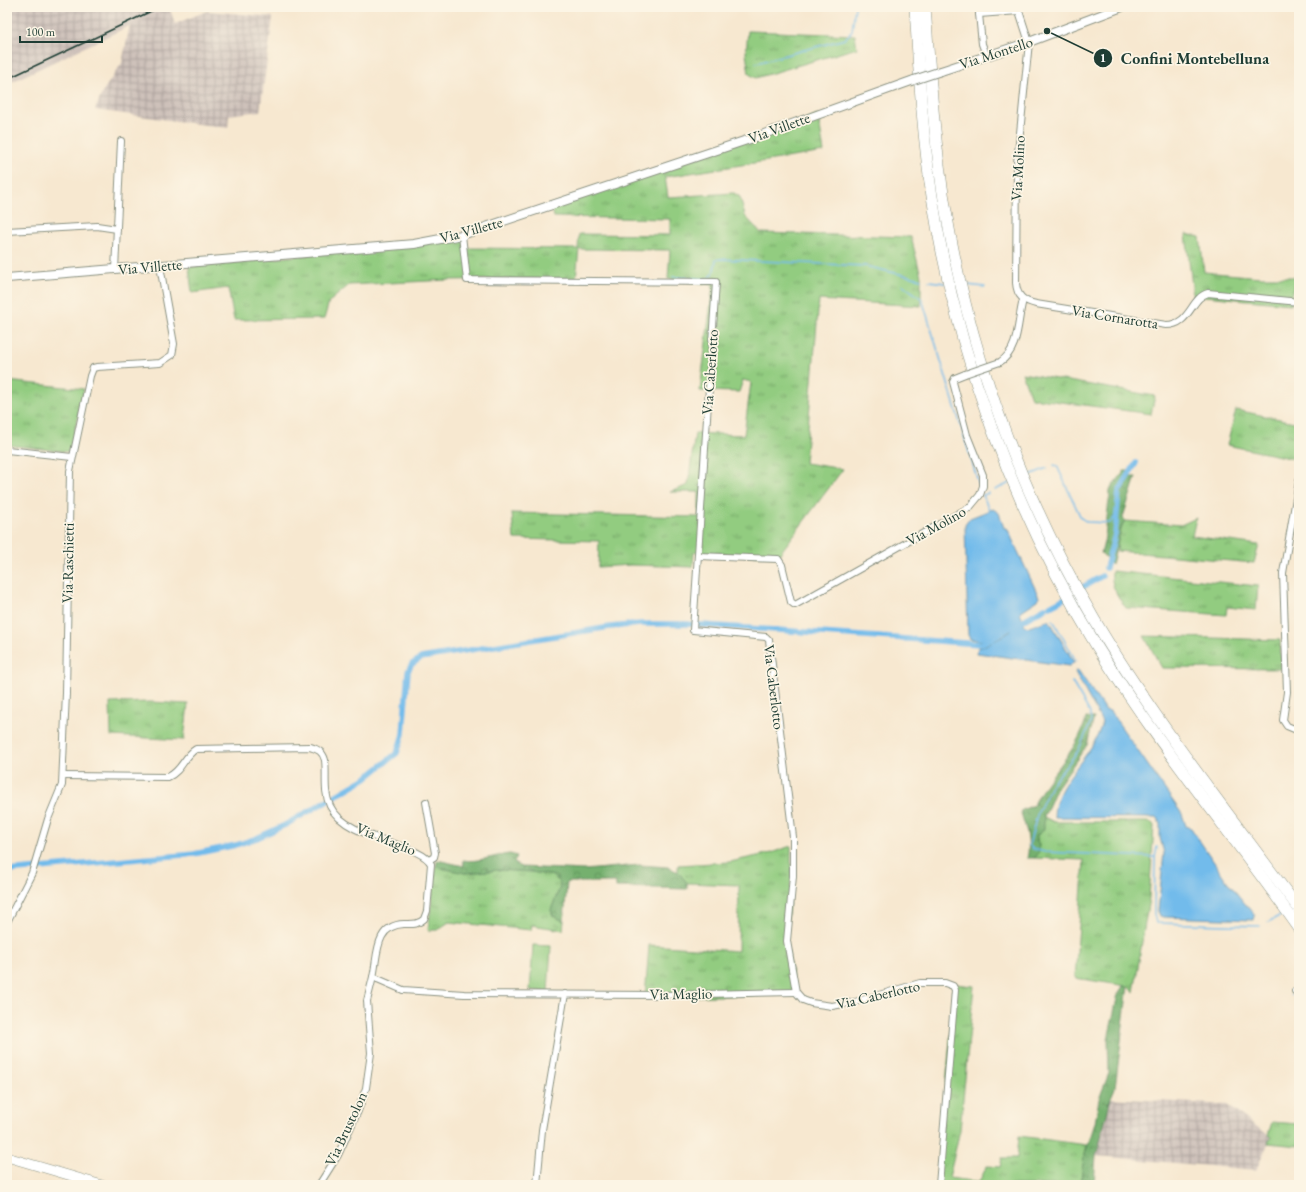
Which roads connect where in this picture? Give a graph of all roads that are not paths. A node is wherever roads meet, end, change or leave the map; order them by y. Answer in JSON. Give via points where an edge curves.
{"nodes":[{"id":1,"x":915,"y":7,"type":"edge"},
{"id":2,"x":925,"y":7,"type":"edge"},
{"id":3,"x":979,"y":7,"type":"edge"},
{"id":4,"x":1122,"y":7,"type":"edge"},
{"id":5,"x":979,"y":14,"type":"junction"},
{"id":6,"x":1029,"y":42,"type":"junction"},
{"id":7,"x":987,"y":57,"type":"junction"},
{"id":8,"x":914,"y":80,"type":"joint"},
{"id":9,"x":120,"y":141,"type":"dead end"},
{"id":10,"x":117,"y":229,"type":"junction"},
{"id":11,"x":7,"y":231,"type":"edge"},
{"id":12,"x":462,"y":235,"type":"junction"},
{"id":13,"x":160,"y":266,"type":"junction"},
{"id":14,"x":115,"y":270,"type":"junction"},
{"id":15,"x":7,"y":278,"type":"edge"},
{"id":16,"x":1023,"y":300,"type":"junction"},
{"id":17,"x":1299,"y":302,"type":"edge"},
{"id":18,"x":7,"y":450,"type":"edge"},
{"id":19,"x":72,"y":457,"type":"junction"},
{"id":20,"x":1299,"y":481,"type":"edge"},
{"id":21,"x":698,"y":556,"type":"junction"},
{"id":22,"x":1299,"y":731,"type":"edge"},
{"id":23,"x":63,"y":776,"type":"junction"},
{"id":24,"x":426,"y":802,"type":"dead end"},
{"id":25,"x":429,"y":860,"type":"junction"},
{"id":26,"x":1299,"y":910,"type":"edge"},
{"id":27,"x":7,"y":922,"type":"edge"},
{"id":28,"x":1299,"y":928,"type":"edge"},
{"id":29,"x":373,"y":977,"type":"junction"},
{"id":30,"x":796,"y":992,"type":"junction"},
{"id":31,"x":565,"y":994,"type":"junction"},
{"id":32,"x":7,"y":1157,"type":"edge"},
{"id":33,"x":102,"y":1185,"type":"edge"},
{"id":34,"x":319,"y":1185,"type":"edge"},
{"id":35,"x":537,"y":1185,"type":"edge"},
{"id":36,"x":938,"y":1185,"type":"edge"}],
"edges":[{"from":1,"to":28,"type":"highway","via":[[927,159],[941,248],[971,366],[1008,471],[1052,567],[1098,647],[1151,726]]},
{"from":2,"to":26,"type":"highway","via":[[938,156],[954,257],[995,404],[1022,475],[1062,560],[1125,669],[1183,753]]},
{"from":3,"to":5,"type":"street"},
{"from":4,"to":6,"type":"street","name":"Via Montello"},
{"from":5,"to":6,"type":"street","via":[[1019,11]]},
{"from":5,"to":7,"type":"street","via":[[982,44]]},
{"from":6,"to":7,"type":"street","name":"Via Montello"},
{"from":6,"to":16,"type":"street","name":"Via Molino","via":[[1017,163],[1016,283],[1017,294]]},
{"from":7,"to":8,"type":"street","name":"Via Montello","bridge":true},
{"from":8,"to":12,"type":"street","name":"Via Villette","via":[[746,140]]},
{"from":9,"to":10,"type":"street"},
{"from":10,"to":11,"type":"street","via":[[97,226]]},
{"from":10,"to":14,"type":"street"},
{"from":12,"to":13,"type":"street","name":"Via Villette","via":[[414,244]]},
{"from":12,"to":21,"type":"street","name":"Via Caberlotto","via":[[467,280],[716,282]]},
{"from":13,"to":14,"type":"street","name":"Via Villette"},
{"from":13,"to":19,"type":"street","name":"Via Raschietti","via":[[174,344],[172,355],[160,362],[93,368]]},
{"from":14,"to":15,"type":"street","name":"Via Villette"},
{"from":16,"to":17,"type":"street","name":"Via Cornarotta","via":[[1166,325],[1181,320],[1201,297],[1208,293]]},
{"from":16,"to":21,"type":"street","name":"Via Molino","bridge":true,"via":[[1010,352],[1000,362],[955,378],[953,382],[967,435],[983,475],[980,495],[970,507],[795,605],[791,602],[782,565],[778,559]]},
{"from":18,"to":19,"type":"street"},
{"from":19,"to":23,"type":"street","name":"Via Raschietti"},
{"from":20,"to":22,"type":"street","via":[[1283,573],[1287,692],[1283,720],[1287,726]]},
{"from":21,"to":30,"type":"street","name":"Via Caberlotto","via":[[693,630],[766,637],[769,640],[793,837],[787,941]]},
{"from":23,"to":25,"type":"street","name":"Via Maglio","via":[[162,778],[177,772],[186,757],[196,749],[310,747],[321,752],[324,757],[329,802],[337,815],[358,830],[424,855]]},
{"from":23,"to":27,"type":"street","name":"Via Raschietti","via":[[32,873]]},
{"from":24,"to":25,"type":"street","via":[[435,853]]},
{"from":25,"to":29,"type":"street","name":"Via Maglio","via":[[431,869],[425,916],[421,922],[393,927],[380,938]]},
{"from":29,"to":31,"type":"street","name":"Via Maglio","via":[[403,990],[464,994]]},
{"from":29,"to":34,"type":"street","name":"Via Brustolon","via":[[367,1001],[371,1053],[366,1088],[338,1155]]},
{"from":30,"to":31,"type":"street","name":"Via Maglio"},
{"from":30,"to":36,"type":"street","name":"Via Caberlotto","via":[[803,1000],[832,1006],[920,983],[945,983],[953,986],[955,990]]},
{"from":31,"to":35,"type":"street","via":[[542,1130]]},
{"from":32,"to":33,"type":"main road"}]}
